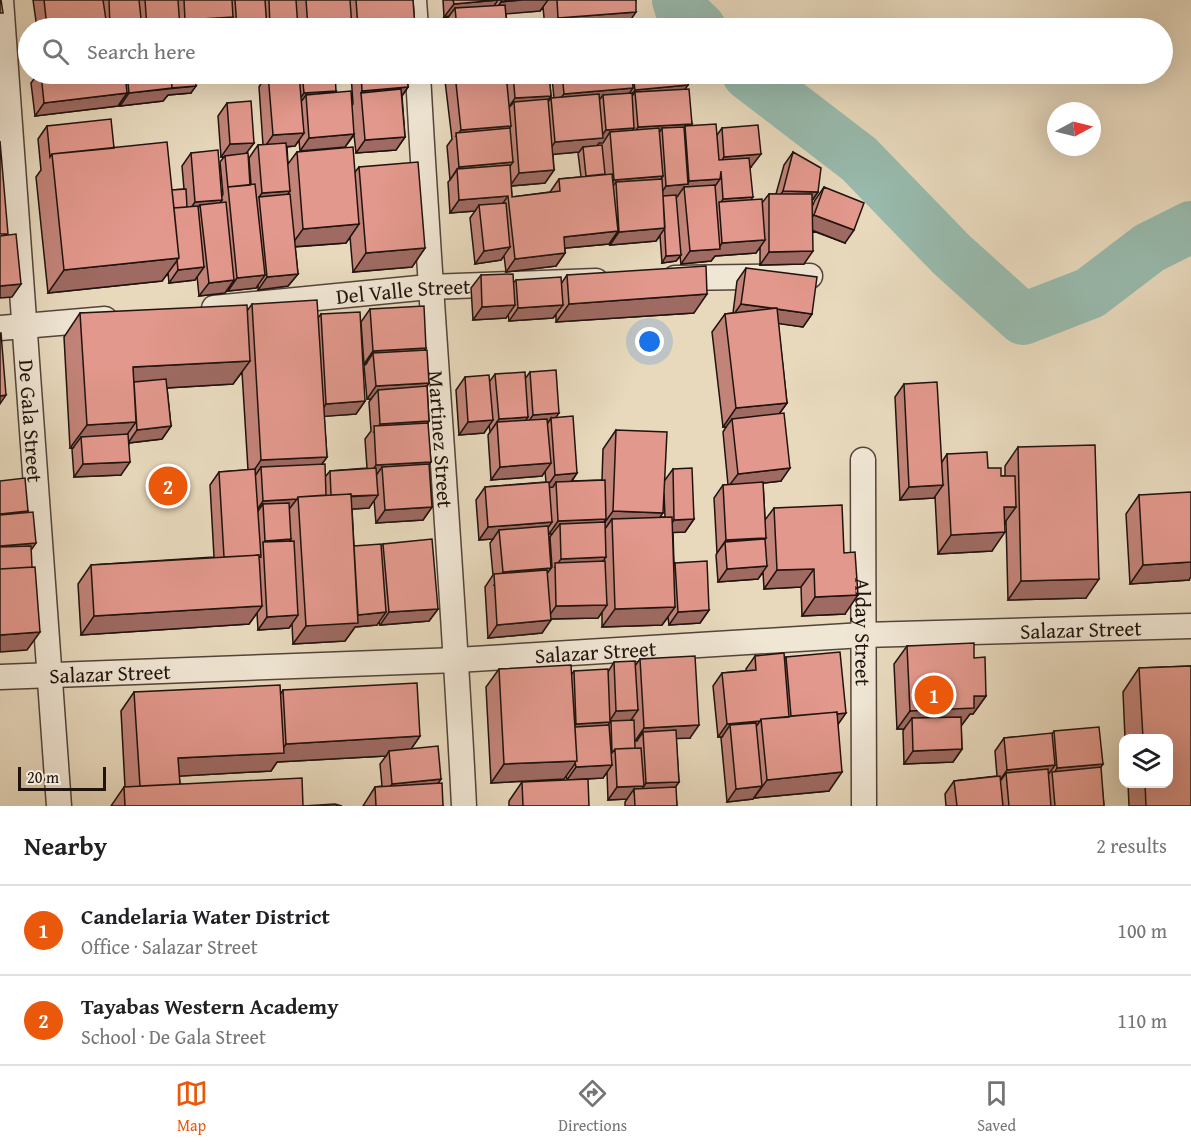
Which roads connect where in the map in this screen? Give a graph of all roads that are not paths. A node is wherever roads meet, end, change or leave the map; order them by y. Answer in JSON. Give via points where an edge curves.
{"nodes":[{"id":1,"x":2,"y":0,"type":"edge"},
{"id":2,"x":414,"y":0,"type":"edge"},
{"id":3,"x":415,"y":18,"type":"edge"},
{"id":4,"x":419,"y":84,"type":"edge"},
{"id":5,"x":810,"y":276,"type":"edge"},
{"id":6,"x":655,"y":279,"type":"edge"},
{"id":7,"x":620,"y":280,"type":"edge"},
{"id":8,"x":429,"y":287,"type":"junction"},
{"id":9,"x":191,"y":311,"type":"edge"},
{"id":10,"x":132,"y":316,"type":"edge"},
{"id":11,"x":24,"y":327,"type":"junction"},
{"id":12,"x":0,"y":328,"type":"edge"},
{"id":13,"x":863,"y":460,"type":"dead end"},
{"id":14,"x":1191,"y":626,"type":"edge"},
{"id":15,"x":863,"y":635,"type":"junction"},
{"id":16,"x":457,"y":660,"type":"junction"},
{"id":17,"x":50,"y":676,"type":"junction"},
{"id":18,"x":0,"y":677,"type":"edge"},
{"id":19,"x":59,"y":806,"type":"edge"},
{"id":20,"x":464,"y":806,"type":"edge"},
{"id":21,"x":864,"y":806,"type":"edge"}],
"edges":[{"from":1,"to":11,"type":"street","name":"De Gala Street"},
{"from":2,"to":3,"type":"street"},
{"from":4,"to":8,"type":"street","name":"Martinez Street"},
{"from":5,"to":6,"type":"street"},
{"from":7,"to":8,"type":"street","name":"Del Valle Street"},
{"from":8,"to":9,"type":"street","name":"Del Valle Street"},
{"from":8,"to":16,"type":"street","name":"Martinez Street"},
{"from":10,"to":11,"type":"street"},
{"from":11,"to":12,"type":"street"},
{"from":11,"to":17,"type":"street","name":"De Gala Street"},
{"from":13,"to":15,"type":"street","name":"Alday Street"},
{"from":14,"to":15,"type":"street","name":"Salazar Street"},
{"from":15,"to":16,"type":"street","name":"Salazar Street"},
{"from":15,"to":21,"type":"street","name":"Alday Street"},
{"from":16,"to":17,"type":"street","name":"Salazar Street"},
{"from":16,"to":20,"type":"street","name":"Martinez Street"},
{"from":17,"to":18,"type":"street","name":"Salazar Street"},
{"from":17,"to":19,"type":"street","name":"De Gala Street"}]}
